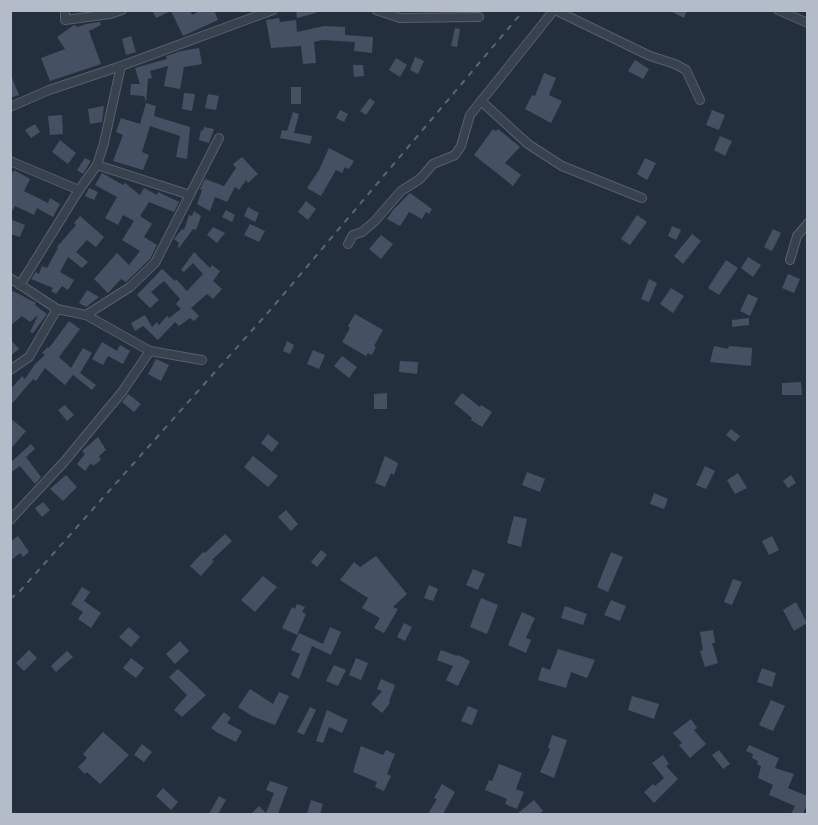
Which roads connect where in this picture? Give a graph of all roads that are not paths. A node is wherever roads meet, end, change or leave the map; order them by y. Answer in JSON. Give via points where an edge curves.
{"nodes":[{"id":1,"x":64,"y":10,"type":"edge"},
{"id":2,"x":122,"y":10,"type":"edge"},
{"id":3,"x":273,"y":10,"type":"edge"},
{"id":4,"x":376,"y":10,"type":"edge"},
{"id":5,"x":554,"y":10,"type":"edge"},
{"id":6,"x":778,"y":10,"type":"edge"},
{"id":7,"x":479,"y":17,"type":"dead end"},
{"id":8,"x":807,"y":23,"type":"edge"},
{"id":9,"x":121,"y":66,"type":"junction"},
{"id":10,"x":700,"y":100,"type":"dead end"},
{"id":11,"x":481,"y":101,"type":"junction"},
{"id":12,"x":10,"y":107,"type":"edge"},
{"id":13,"x":219,"y":138,"type":"dead end"},
{"id":14,"x":10,"y":161,"type":"edge"},
{"id":15,"x":97,"y":165,"type":"junction"},
{"id":16,"x":79,"y":190,"type":"junction"},
{"id":17,"x":190,"y":195,"type":"junction"},
{"id":18,"x":642,"y":198,"type":"dead end"},
{"id":19,"x":807,"y":224,"type":"edge"},
{"id":20,"x":348,"y":244,"type":"dead end"},
{"id":21,"x":790,"y":260,"type":"dead end"},
{"id":22,"x":10,"y":278,"type":"edge"},
{"id":23,"x":20,"y":285,"type":"junction"},
{"id":24,"x":57,"y":309,"type":"junction"},
{"id":25,"x":86,"y":315,"type":"junction"},
{"id":26,"x":150,"y":351,"type":"junction"},
{"id":27,"x":202,"y":360,"type":"dead end"},
{"id":28,"x":10,"y":370,"type":"edge"},
{"id":29,"x":10,"y":520,"type":"edge"}],
"edges":[{"from":1,"to":2,"type":"street","via":[[65,20]]},
{"from":3,"to":9,"type":"street"},
{"from":4,"to":7,"type":"street","via":[[400,18]]},
{"from":5,"to":10,"type":"street","via":[[686,70]]},
{"from":5,"to":11,"type":"street"},
{"from":6,"to":8,"type":"street"},
{"from":9,"to":12,"type":"street"},
{"from":9,"to":15,"type":"street"},
{"from":11,"to":18,"type":"street","via":[[528,144],[562,166]]},
{"from":11,"to":20,"type":"street","via":[[470,115],[455,155],[432,164],[374,222],[353,235]]},
{"from":13,"to":17,"type":"street"},
{"from":14,"to":16,"type":"street"},
{"from":15,"to":16,"type":"street"},
{"from":15,"to":17,"type":"street"},
{"from":16,"to":23,"type":"street"},
{"from":17,"to":25,"type":"street","via":[[155,263],[130,287]]},
{"from":19,"to":21,"type":"street","via":[[797,236]]},
{"from":22,"to":23,"type":"street"},
{"from":23,"to":24,"type":"street"},
{"from":24,"to":25,"type":"street"},
{"from":24,"to":28,"type":"street","via":[[29,357]]},
{"from":25,"to":26,"type":"street"},
{"from":26,"to":27,"type":"street"},
{"from":26,"to":29,"type":"street","via":[[122,392]]}]}
